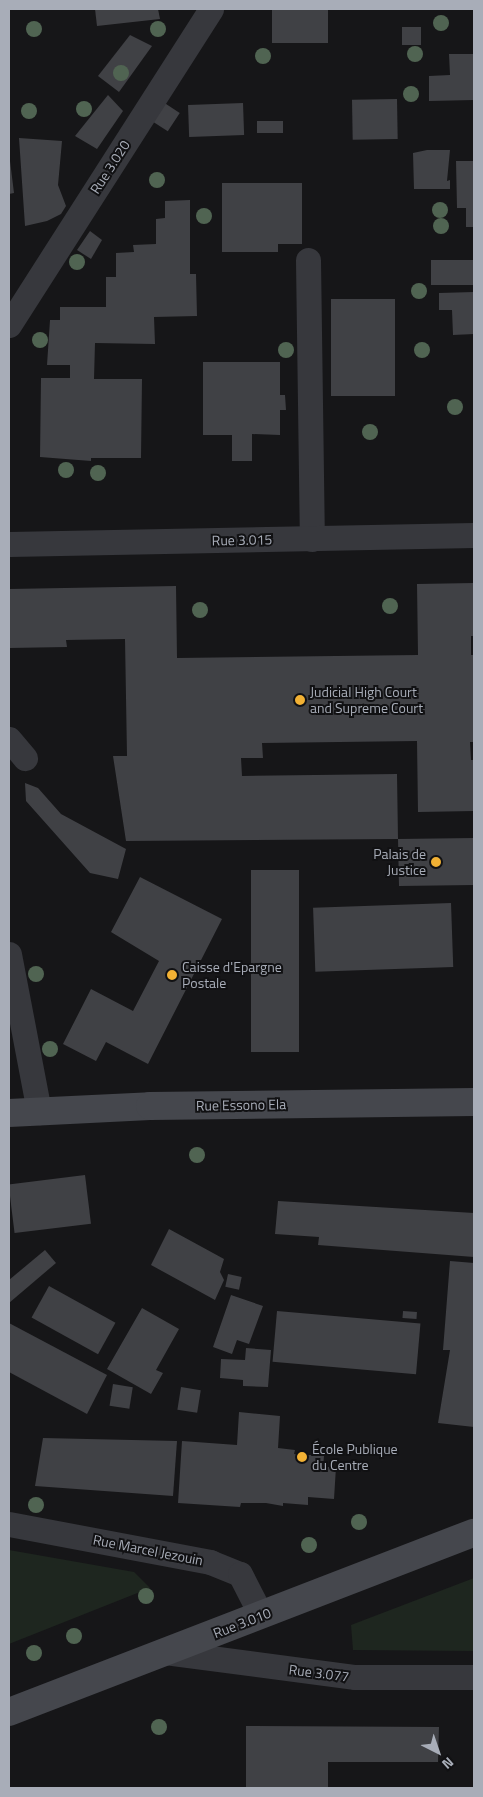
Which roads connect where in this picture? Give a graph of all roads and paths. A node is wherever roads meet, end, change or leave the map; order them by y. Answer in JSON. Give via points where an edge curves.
{"nodes":[{"id":1,"x":211,"y":9,"type":"edge"},
{"id":2,"x":308,"y":260,"type":"dead end"},
{"id":3,"x":9,"y":324,"type":"edge"},
{"id":4,"x":474,"y":535,"type":"edge"},
{"id":5,"x":312,"y":539,"type":"junction"},
{"id":6,"x":9,"y":544,"type":"edge"},
{"id":7,"x":9,"y":739,"type":"edge"},
{"id":8,"x":25,"y":758,"type":"dead end"},
{"id":9,"x":9,"y":954,"type":"edge"},
{"id":10,"x":474,"y":1102,"type":"edge"},
{"id":11,"x":39,"y":1112,"type":"junction"},
{"id":12,"x":9,"y":1113,"type":"edge"},
{"id":13,"x":9,"y":1524,"type":"edge"},
{"id":14,"x":474,"y":1533,"type":"edge"},
{"id":15,"x":261,"y":1615,"type":"junction"},
{"id":16,"x":165,"y":1652,"type":"junction"},
{"id":17,"x":474,"y":1677,"type":"edge"},
{"id":18,"x":9,"y":1712,"type":"edge"}],
"edges":[{"from":1,"to":3,"type":"street","name":"Rue 3.020"},
{"from":2,"to":5,"type":"street"},
{"from":4,"to":5,"type":"street","name":"Rue 3.015"},
{"from":5,"to":6,"type":"street","name":"Rue 3.015"},
{"from":7,"to":8,"type":"street"},
{"from":9,"to":11,"type":"street"},
{"from":10,"to":11,"type":"main road","name":"Rue Essono Ela","via":[[150,1106]]},
{"from":11,"to":12,"type":"main road","name":"Rue Essono Ela"},
{"from":13,"to":15,"type":"street","name":"Rue Marcel Jezouin","via":[[210,1562],[240,1574]]},
{"from":14,"to":15,"type":"main road","name":"Rue 3.010"},
{"from":15,"to":16,"type":"main road","name":"Rue 3.010"},
{"from":16,"to":17,"type":"street","name":"Rue 3.077","via":[[355,1677]]},
{"from":16,"to":18,"type":"main road","name":"Rue 3.010"}]}
